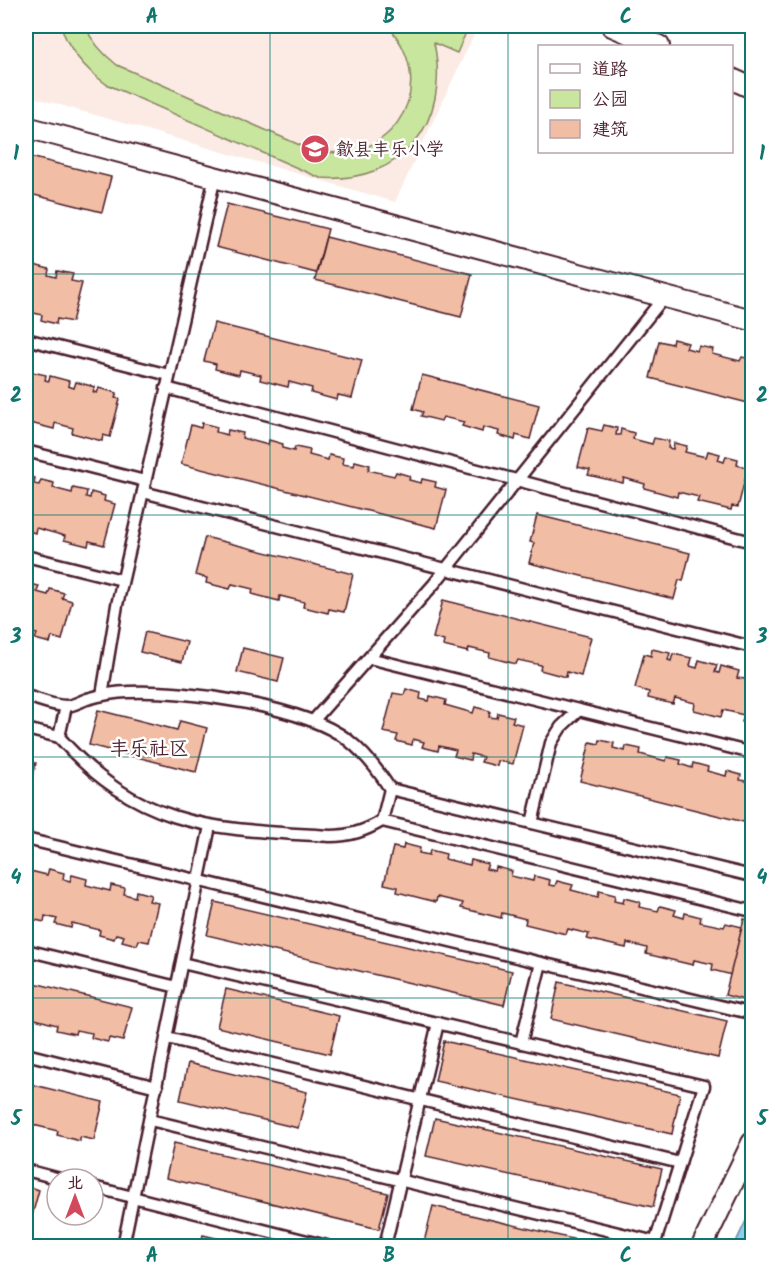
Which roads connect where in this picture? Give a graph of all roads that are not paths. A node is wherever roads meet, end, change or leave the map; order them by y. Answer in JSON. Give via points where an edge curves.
{"nodes":[{"id":1,"x":612,"y":26,"type":"edge"},
{"id":2,"x":657,"y":45,"type":"edge"},
{"id":3,"x":733,"y":79,"type":"edge"},
{"id":4,"x":753,"y":88,"type":"edge"},
{"id":5,"x":26,"y":127,"type":"edge"},
{"id":6,"x":214,"y":177,"type":"junction"},
{"id":7,"x":664,"y":297,"type":"junction"},
{"id":8,"x":753,"y":320,"type":"edge"},
{"id":9,"x":26,"y":339,"type":"edge"},
{"id":10,"x":169,"y":375,"type":"junction"},
{"id":11,"x":166,"y":388,"type":"junction"},
{"id":12,"x":26,"y":451,"type":"edge"},
{"id":13,"x":517,"y":480,"type":"junction"},
{"id":14,"x":144,"y":487,"type":"junction"},
{"id":15,"x":753,"y":542,"type":"edge"},
{"id":16,"x":26,"y":556,"type":"edge"},
{"id":17,"x":446,"y":569,"type":"junction"},
{"id":18,"x":122,"y":580,"type":"junction"},
{"id":19,"x":753,"y":647,"type":"edge"},
{"id":20,"x":369,"y":658,"type":"junction"},
{"id":21,"x":102,"y":695,"type":"junction"},
{"id":22,"x":26,"y":696,"type":"edge"},
{"id":23,"x":66,"y":706,"type":"junction"},
{"id":24,"x":579,"y":710,"type":"junction"},
{"id":25,"x":313,"y":721,"type":"junction"},
{"id":26,"x":26,"y":729,"type":"edge"},
{"id":27,"x":58,"y":737,"type":"junction"},
{"id":28,"x":753,"y":753,"type":"edge"},
{"id":29,"x":390,"y":789,"type":"junction"},
{"id":30,"x":382,"y":821,"type":"junction"},
{"id":31,"x":532,"y":823,"type":"junction"},
{"id":32,"x":210,"y":826,"type":"junction"},
{"id":33,"x":26,"y":839,"type":"edge"},
{"id":34,"x":753,"y":876,"type":"edge"},
{"id":35,"x":199,"y":881,"type":"junction"},
{"id":36,"x":753,"y":911,"type":"edge"},
{"id":37,"x":26,"y":950,"type":"edge"},
{"id":38,"x":182,"y":963,"type":"junction"},
{"id":39,"x":541,"y":963,"type":"junction"},
{"id":40,"x":177,"y":987,"type":"junction"},
{"id":41,"x":745,"y":1012,"type":"dead end"},
{"id":42,"x":438,"y":1023,"type":"junction"},
{"id":43,"x":167,"y":1038,"type":"junction"},
{"id":44,"x":521,"y":1043,"type":"junction"},
{"id":45,"x":26,"y":1054,"type":"edge"},
{"id":46,"x":157,"y":1087,"type":"junction"},
{"id":47,"x":420,"y":1100,"type":"junction"},
{"id":48,"x":150,"y":1120,"type":"junction"},
{"id":49,"x":753,"y":1143,"type":"edge"},
{"id":50,"x":680,"y":1163,"type":"junction"},
{"id":51,"x":26,"y":1170,"type":"edge"},
{"id":52,"x":45,"y":1175,"type":"edge"},
{"id":53,"x":401,"y":1181,"type":"junction"},
{"id":54,"x":105,"y":1190,"type":"edge"},
{"id":55,"x":134,"y":1198,"type":"junction"},
{"id":56,"x":655,"y":1244,"type":"edge"},
{"id":57,"x":123,"y":1246,"type":"edge"},
{"id":58,"x":327,"y":1246,"type":"edge"},
{"id":59,"x":385,"y":1246,"type":"edge"},
{"id":60,"x":702,"y":1246,"type":"edge"}],
"edges":[{"from":1,"to":2,"type":"street"},
{"from":3,"to":4,"type":"street"},
{"from":5,"to":6,"type":"street"},
{"from":6,"to":7,"type":"street"},
{"from":6,"to":10,"type":"lane"},
{"from":7,"to":8,"type":"street"},
{"from":7,"to":13,"type":"lane"},
{"from":9,"to":10,"type":"lane"},
{"from":10,"to":11,"type":"lane"},
{"from":11,"to":13,"type":"lane"},
{"from":11,"to":14,"type":"lane"},
{"from":12,"to":14,"type":"lane"},
{"from":13,"to":15,"type":"lane"},
{"from":13,"to":17,"type":"lane"},
{"from":14,"to":17,"type":"lane"},
{"from":14,"to":18,"type":"lane"},
{"from":16,"to":18,"type":"lane"},
{"from":17,"to":19,"type":"lane"},
{"from":17,"to":20,"type":"lane"},
{"from":18,"to":21,"type":"lane"},
{"from":20,"to":24,"type":"lane"},
{"from":20,"to":25,"type":"lane"},
{"from":21,"to":23,"type":"lane"},
{"from":21,"to":25,"type":"lane","via":[[145,691],[206,696]]},
{"from":22,"to":23,"type":"lane"},
{"from":23,"to":27,"type":"lane"},
{"from":24,"to":28,"type":"lane"},
{"from":24,"to":31,"type":"lane","via":[[551,743]]},
{"from":25,"to":29,"type":"lane","via":[[362,752]]},
{"from":26,"to":27,"type":"lane"},
{"from":27,"to":32,"type":"lane","via":[[90,770],[132,799],[174,817]]},
{"from":29,"to":30,"type":"lane"},
{"from":29,"to":31,"type":"lane"},
{"from":30,"to":32,"type":"lane","via":[[344,836]]},
{"from":30,"to":36,"type":"lane"},
{"from":31,"to":34,"type":"lane"},
{"from":32,"to":35,"type":"lane"},
{"from":33,"to":35,"type":"lane"},
{"from":35,"to":38,"type":"lane"},
{"from":35,"to":39,"type":"lane"},
{"from":37,"to":40,"type":"lane"},
{"from":38,"to":40,"type":"lane"},
{"from":38,"to":42,"type":"lane"},
{"from":39,"to":41,"type":"lane"},
{"from":39,"to":44,"type":"lane"},
{"from":40,"to":43,"type":"lane"},
{"from":42,"to":44,"type":"lane"},
{"from":42,"to":47,"type":"lane"},
{"from":43,"to":46,"type":"lane"},
{"from":43,"to":47,"type":"lane"},
{"from":44,"to":50,"type":"lane","via":[[704,1086]]},
{"from":45,"to":46,"type":"lane"},
{"from":46,"to":48,"type":"lane"},
{"from":47,"to":50,"type":"lane"},
{"from":47,"to":53,"type":"lane"},
{"from":48,"to":53,"type":"lane"},
{"from":48,"to":55,"type":"lane"},
{"from":49,"to":60,"type":"street"},
{"from":50,"to":56,"type":"lane"},
{"from":51,"to":52,"type":"lane"},
{"from":53,"to":56,"type":"lane"},
{"from":53,"to":59,"type":"lane"},
{"from":54,"to":55,"type":"lane"},
{"from":55,"to":57,"type":"lane"},
{"from":55,"to":58,"type":"lane"}]}
